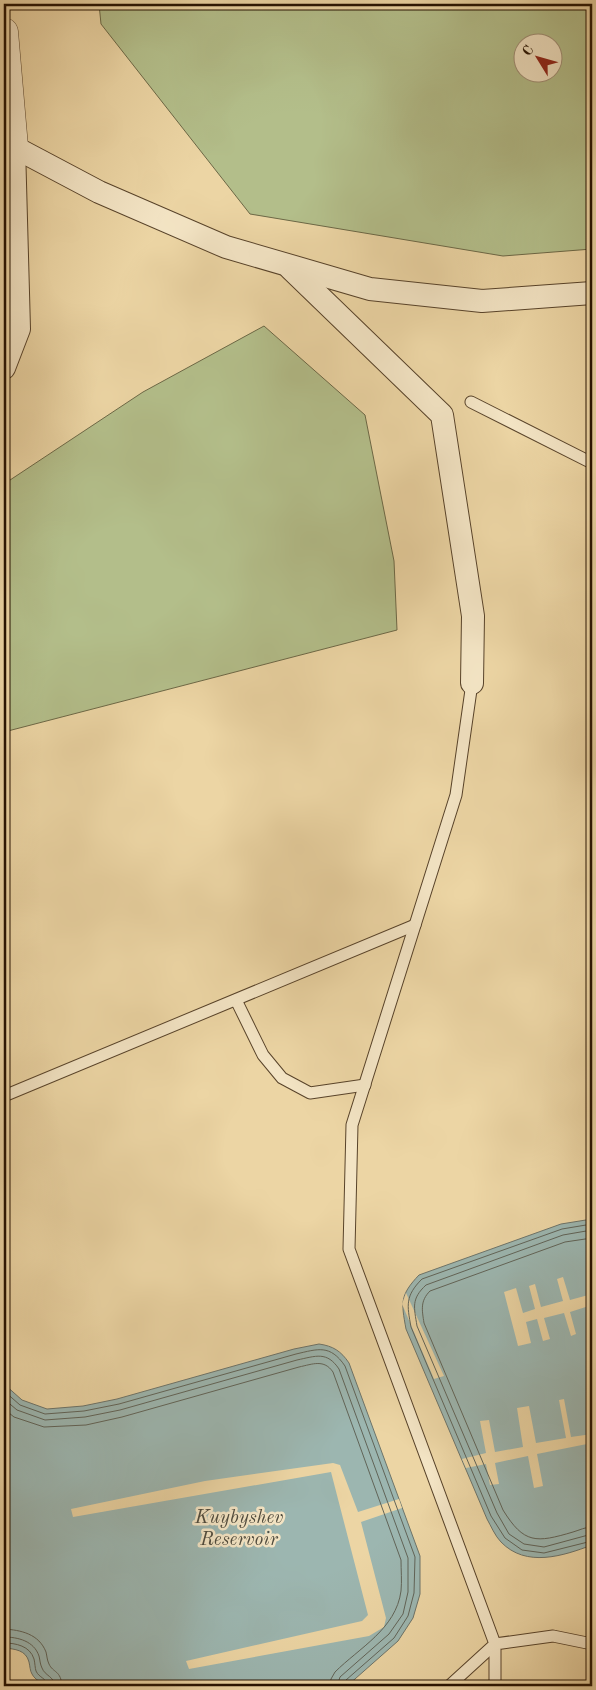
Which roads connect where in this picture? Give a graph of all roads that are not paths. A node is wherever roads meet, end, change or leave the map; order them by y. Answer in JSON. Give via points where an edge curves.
{"nodes":[{"id":1,"x":4,"y":32,"type":"edge"},
{"id":2,"x":9,"y":154,"type":"edge"},
{"id":3,"x":287,"y":265,"type":"junction"},
{"id":4,"x":592,"y":293,"type":"edge"},
{"id":5,"x":4,"y":368,"type":"edge"},
{"id":6,"x":471,"y":402,"type":"dead end"},
{"id":7,"x":592,"y":463,"type":"edge"},
{"id":8,"x":472,"y":683,"type":"joint"},
{"id":9,"x":415,"y":925,"type":"junction"},
{"id":10,"x":236,"y":1000,"type":"junction"},
{"id":11,"x":365,"y":1085,"type":"junction"},
{"id":12,"x":4,"y":1096,"type":"edge"},
{"id":13,"x":495,"y":1644,"type":"junction"},
{"id":14,"x":592,"y":1644,"type":"edge"},
{"id":15,"x":449,"y":1686,"type":"edge"},
{"id":16,"x":495,"y":1686,"type":"edge"}],
"edges":[{"from":1,"to":2,"type":"street"},
{"from":2,"to":3,"type":"street","via":[[226,247]]},
{"from":2,"to":5,"type":"street","via":[[19,329]]},
{"from":3,"to":4,"type":"street","via":[[370,289],[482,301]]},
{"from":3,"to":8,"type":"street","via":[[442,415],[473,616]]},
{"from":6,"to":7,"type":"lane"},
{"from":8,"to":9,"type":"lane","via":[[456,795]]},
{"from":9,"to":10,"type":"lane"},
{"from":9,"to":11,"type":"lane"},
{"from":10,"to":11,"type":"lane","via":[[263,1055],[282,1078],[310,1093]]},
{"from":10,"to":12,"type":"lane"},
{"from":11,"to":13,"type":"lane","via":[[352,1125],[348,1249]]},
{"from":13,"to":14,"type":"lane","via":[[553,1636]]},
{"from":13,"to":15,"type":"lane"},
{"from":13,"to":16,"type":"lane"}]}
